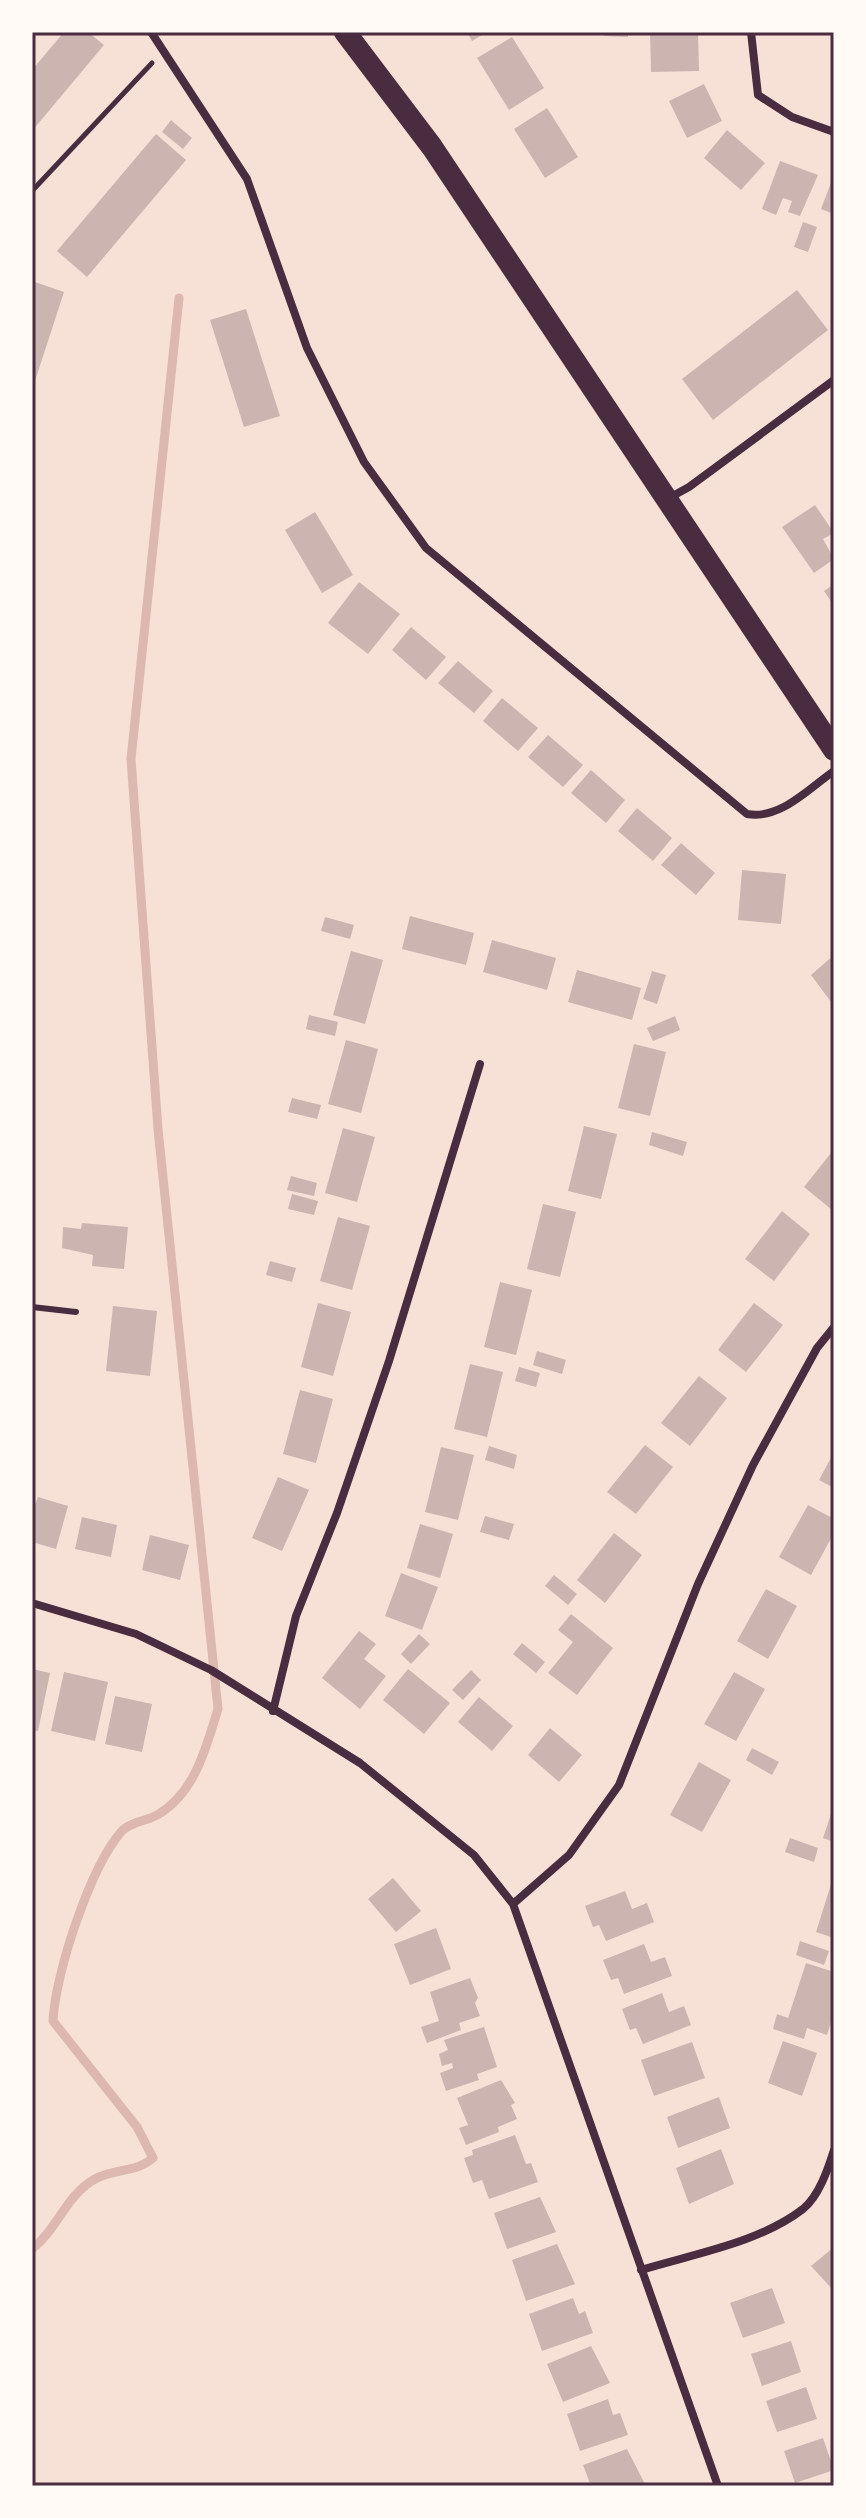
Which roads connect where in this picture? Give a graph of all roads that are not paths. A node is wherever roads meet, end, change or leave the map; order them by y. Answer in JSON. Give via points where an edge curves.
{"nodes":[{"id":1,"x":151,"y":32,"type":"edge"},
{"id":2,"x":345,"y":32,"type":"edge"},
{"id":3,"x":751,"y":32,"type":"edge"},
{"id":4,"x":834,"y":132,"type":"edge"},
{"id":5,"x":834,"y":380,"type":"edge"},
{"id":6,"x":666,"y":499,"type":"junction"},
{"id":7,"x":834,"y":750,"type":"edge"},
{"id":8,"x":834,"y":771,"type":"edge"},
{"id":9,"x":480,"y":1064,"type":"dead end"},
{"id":10,"x":32,"y":1307,"type":"edge"},
{"id":11,"x":76,"y":1312,"type":"dead end"},
{"id":12,"x":834,"y":1327,"type":"edge"},
{"id":13,"x":32,"y":1603,"type":"edge"},
{"id":14,"x":273,"y":1711,"type":"junction"},
{"id":15,"x":513,"y":1904,"type":"junction"},
{"id":16,"x":834,"y":2150,"type":"edge"},
{"id":17,"x":641,"y":2270,"type":"junction"},
{"id":18,"x":718,"y":2486,"type":"edge"}],
"edges":[{"from":1,"to":8,"type":"street","via":[[247,179],[307,348],[364,462],[426,548],[747,814],[764,817]]},
{"from":2,"to":6,"type":"highway","via":[[432,147]]},
{"from":3,"to":4,"type":"street","via":[[758,95],[792,117]]},
{"from":5,"to":6,"type":"street"},
{"from":6,"to":7,"type":"highway"},
{"from":9,"to":14,"type":"street","via":[[389,1361],[296,1616]]},
{"from":10,"to":11,"type":"lane"},
{"from":12,"to":15,"type":"street","via":[[817,1348],[753,1465],[698,1584],[619,1785],[569,1855]]},
{"from":13,"to":14,"type":"street","via":[[136,1634],[211,1670]]},
{"from":14,"to":15,"type":"street","via":[[360,1763],[430,1816],[474,1855]]},
{"from":15,"to":17,"type":"street"},
{"from":16,"to":17,"type":"street","via":[[826,2175],[804,2208],[756,2234]]},
{"from":17,"to":18,"type":"street"}]}
